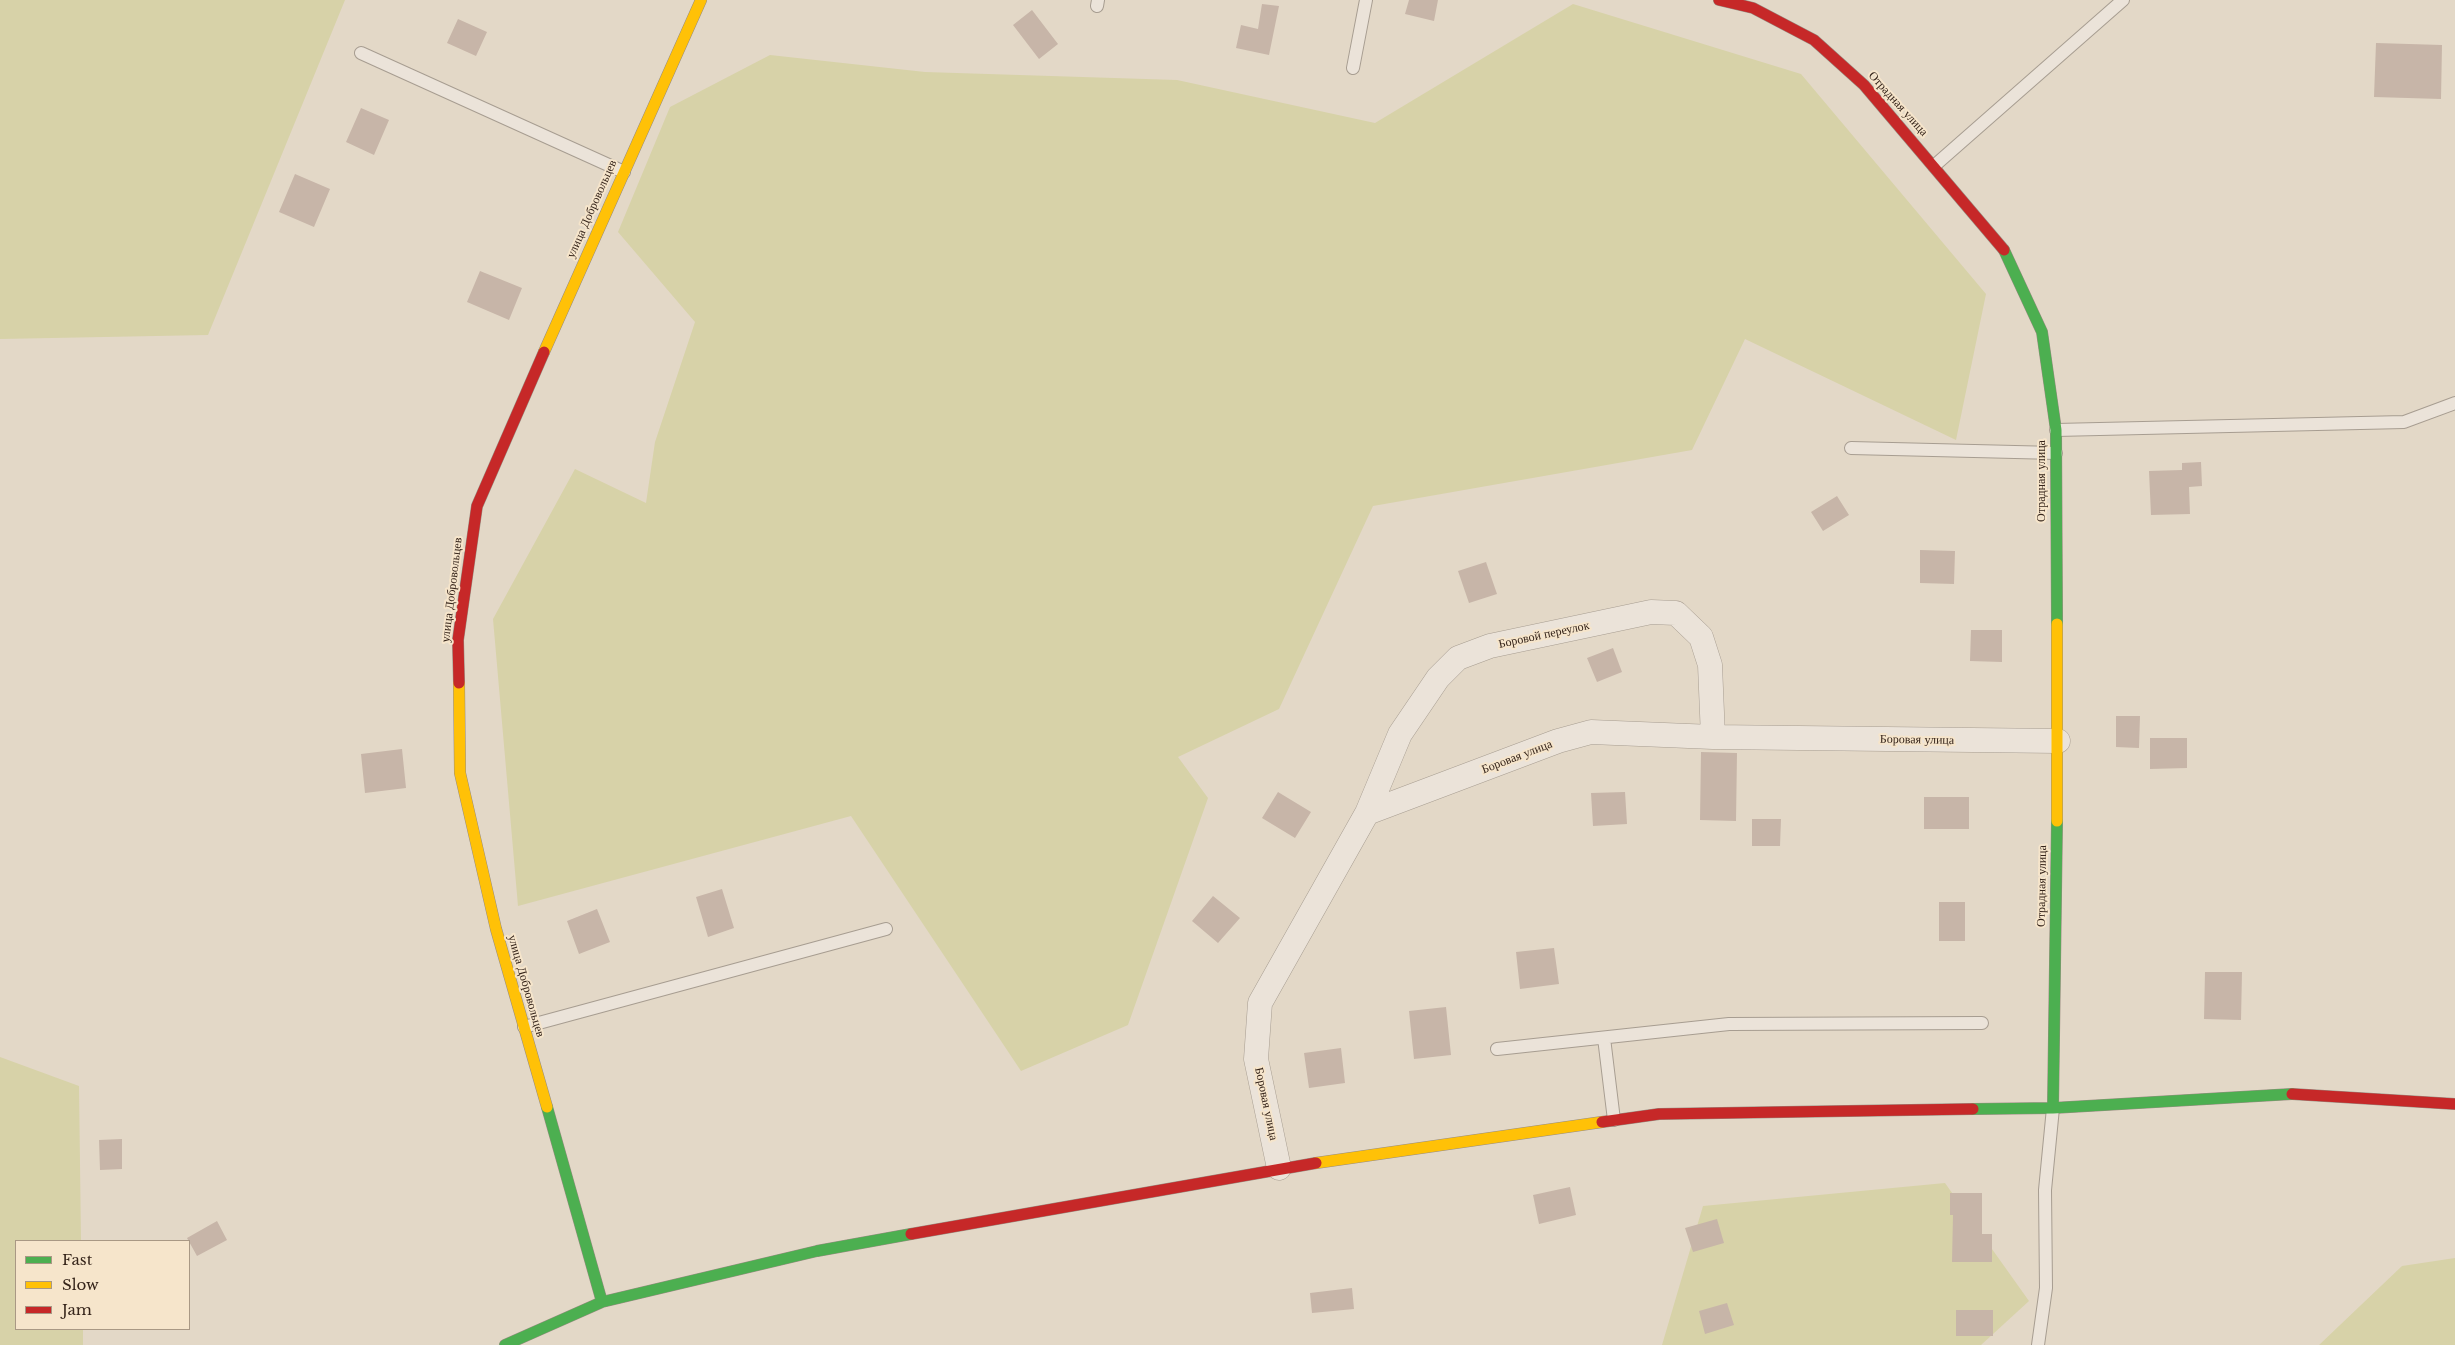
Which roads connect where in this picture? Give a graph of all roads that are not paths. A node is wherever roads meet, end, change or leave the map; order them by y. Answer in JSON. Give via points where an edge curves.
{"nodes":[{"id":1,"x":701,"y":0,"type":"edge"},
{"id":2,"x":1366,"y":0,"type":"edge"},
{"id":3,"x":1719,"y":0,"type":"edge"},
{"id":4,"x":2123,"y":0,"type":"edge"},
{"id":5,"x":361,"y":53,"type":"dead end"},
{"id":6,"x":1353,"y":68,"type":"dead end"},
{"id":7,"x":1934,"y":166,"type":"junction"},
{"id":8,"x":624,"y":172,"type":"junction"},
{"id":9,"x":2455,"y":403,"type":"edge"},
{"id":10,"x":2056,"y":430,"type":"junction"},
{"id":11,"x":1851,"y":448,"type":"dead end"},
{"id":12,"x":2056,"y":453,"type":"junction"},
{"id":13,"x":1713,"y":738,"type":"junction"},
{"id":14,"x":2058,"y":741,"type":"junction"},
{"id":15,"x":1367,"y":813,"type":"junction"},
{"id":16,"x":886,"y":929,"type":"dead end"},
{"id":17,"x":1982,"y":1023,"type":"dead end"},
{"id":18,"x":524,"y":1028,"type":"junction"},
{"id":19,"x":1604,"y":1038,"type":"junction"},
{"id":20,"x":1497,"y":1049,"type":"dead end"},
{"id":21,"x":2455,"y":1104,"type":"edge"},
{"id":22,"x":2053,"y":1108,"type":"junction"},
{"id":23,"x":1614,"y":1120,"type":"junction"},
{"id":24,"x":1279,"y":1168,"type":"junction"},
{"id":25,"x":602,"y":1302,"type":"junction"},
{"id":26,"x":506,"y":1345,"type":"edge"},
{"id":27,"x":2038,"y":1345,"type":"edge"}],
"edges":[{"from":1,"to":8,"type":"street","name":"улица Добровольцев"},
{"from":2,"to":6,"type":"lane"},
{"from":3,"to":7,"type":"street","name":"Отрадная улица","via":[[1753,8],[1814,40],[1864,85]]},
{"from":4,"to":7,"type":"lane"},
{"from":5,"to":8,"type":"lane"},
{"from":7,"to":10,"type":"street","name":"Отрадная улица","via":[[2007,254],[2042,332]]},
{"from":8,"to":18,"type":"street","name":"улица Добровольцев","via":[[477,506],[458,640],[460,773],[496,929]]},
{"from":9,"to":10,"type":"lane","via":[[2404,422]]},
{"from":10,"to":12,"type":"street","name":"Отрадная улица"},
{"from":11,"to":12,"type":"lane"},
{"from":12,"to":14,"type":"street","name":"Отрадная улица"},
{"from":13,"to":14,"type":"street","name":"Боровая улица"},
{"from":13,"to":15,"type":"street","name":"Боровая улица","via":[[1591,732]]},
{"from":13,"to":15,"type":"street","name":"Боровой переулок","via":[[1710,665],[1701,638],[1676,613],[1651,612],[1490,646],[1458,658],[1438,678],[1400,734]]},
{"from":14,"to":22,"type":"street","name":"Отрадная улица"},
{"from":15,"to":24,"type":"street","name":"Боровая улица","via":[[1260,1003],[1256,1059]]},
{"from":16,"to":18,"type":"lane"},
{"from":17,"to":19,"type":"lane","via":[[1729,1024]]},
{"from":18,"to":25,"type":"street","name":"улица Добровольцев"},
{"from":19,"to":20,"type":"lane"},
{"from":19,"to":23,"type":"lane"},
{"from":21,"to":22,"type":"street","via":[[2295,1094]]},
{"from":22,"to":23,"type":"street","via":[[1659,1114]]},
{"from":22,"to":27,"type":"lane","via":[[2045,1190],[2046,1288]]},
{"from":23,"to":24,"type":"street"},
{"from":24,"to":25,"type":"street","via":[[817,1251]]},
{"from":25,"to":26,"type":"street"}]}
